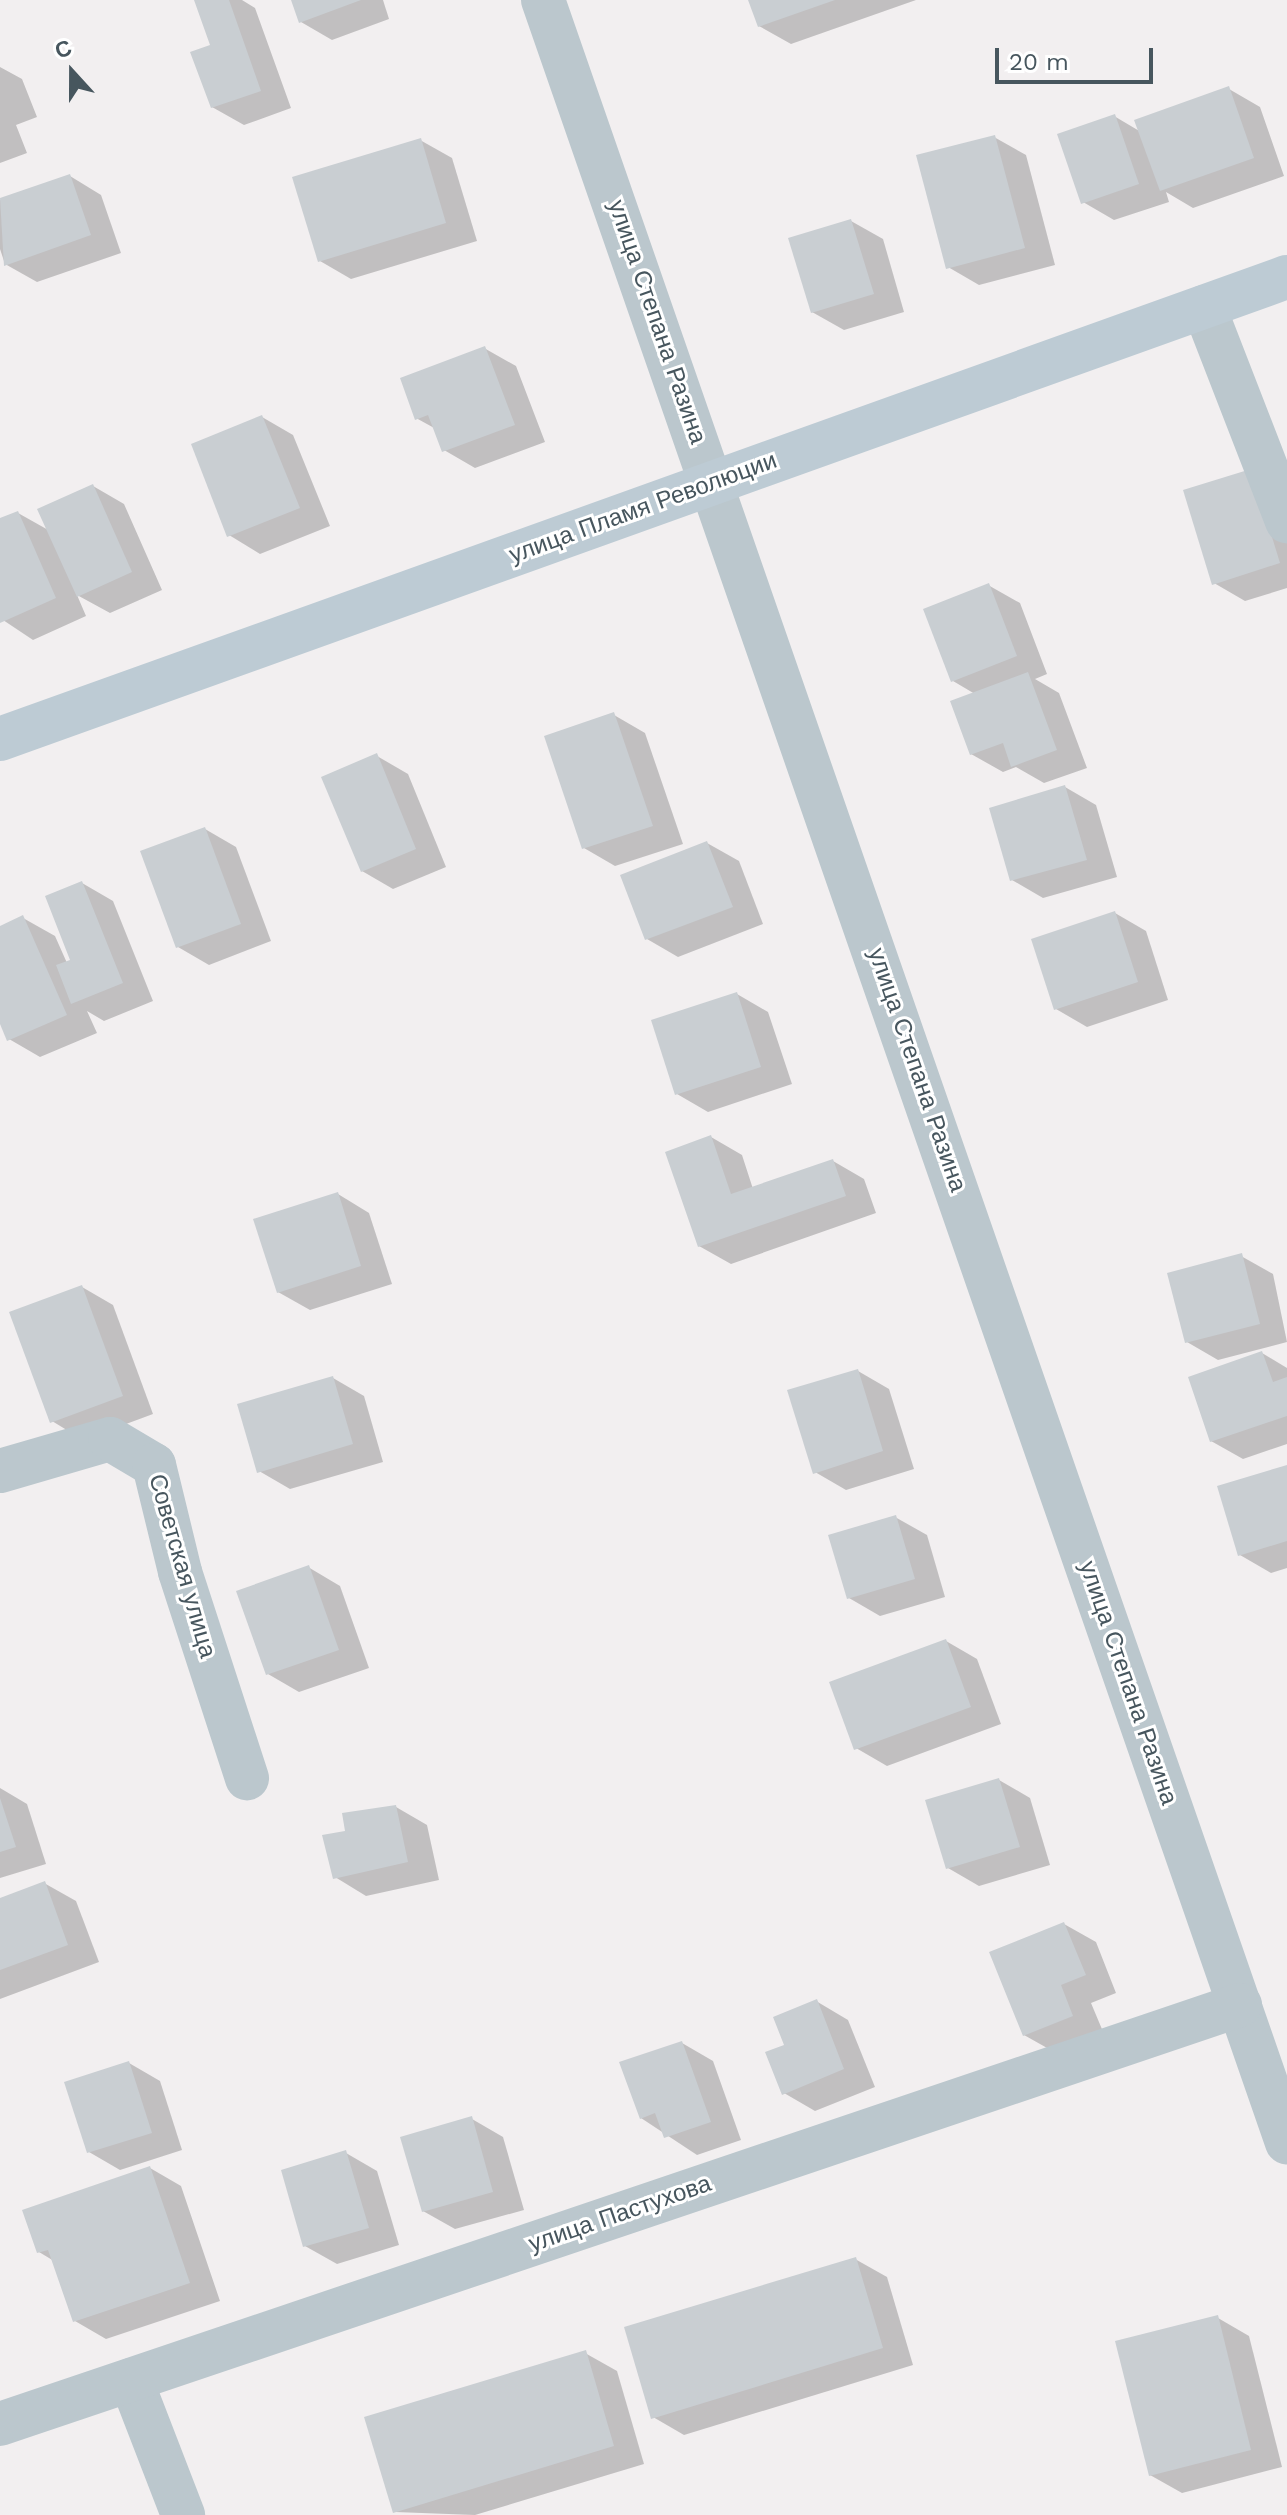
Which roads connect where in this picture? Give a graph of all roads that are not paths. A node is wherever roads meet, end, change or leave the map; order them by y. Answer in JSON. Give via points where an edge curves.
{"nodes":[{"id":1,"x":543,"y":0,"type":"edge"},
{"id":2,"x":1287,"y":277,"type":"edge"},
{"id":3,"x":1204,"y":307,"type":"junction"},
{"id":4,"x":713,"y":483,"type":"junction"},
{"id":5,"x":1287,"y":521,"type":"edge"},
{"id":6,"x":0,"y":739,"type":"edge"},
{"id":7,"x":0,"y":1471,"type":"edge"},
{"id":8,"x":247,"y":1778,"type":"dead end"},
{"id":9,"x":1240,"y":2005,"type":"junction"},
{"id":10,"x":1286,"y":2133,"type":"edge"},
{"id":11,"x":131,"y":2380,"type":"junction"},
{"id":12,"x":0,"y":2424,"type":"edge"},
{"id":13,"x":183,"y":2515,"type":"edge"}],
"edges":[{"from":1,"to":4,"type":"street","name":"улица Степана Разина"},
{"from":2,"to":3,"type":"street","name":"улица Пламя Революции"},
{"from":3,"to":4,"type":"street","name":"улица Пламя Революции"},
{"from":3,"to":5,"type":"street"},
{"from":4,"to":6,"type":"street","name":"улица Пламя Революции"},
{"from":4,"to":9,"type":"street","name":"улица Степана Разина"},
{"from":7,"to":8,"type":"street","name":"Советская улица","via":[[110,1439],[154,1465],[180,1572]]},
{"from":9,"to":10,"type":"street","name":"улица Степана Разина"},
{"from":9,"to":11,"type":"street","name":"улица Пастухова"},
{"from":11,"to":12,"type":"street","name":"улица Пастухова"},
{"from":11,"to":13,"type":"street"}]}
